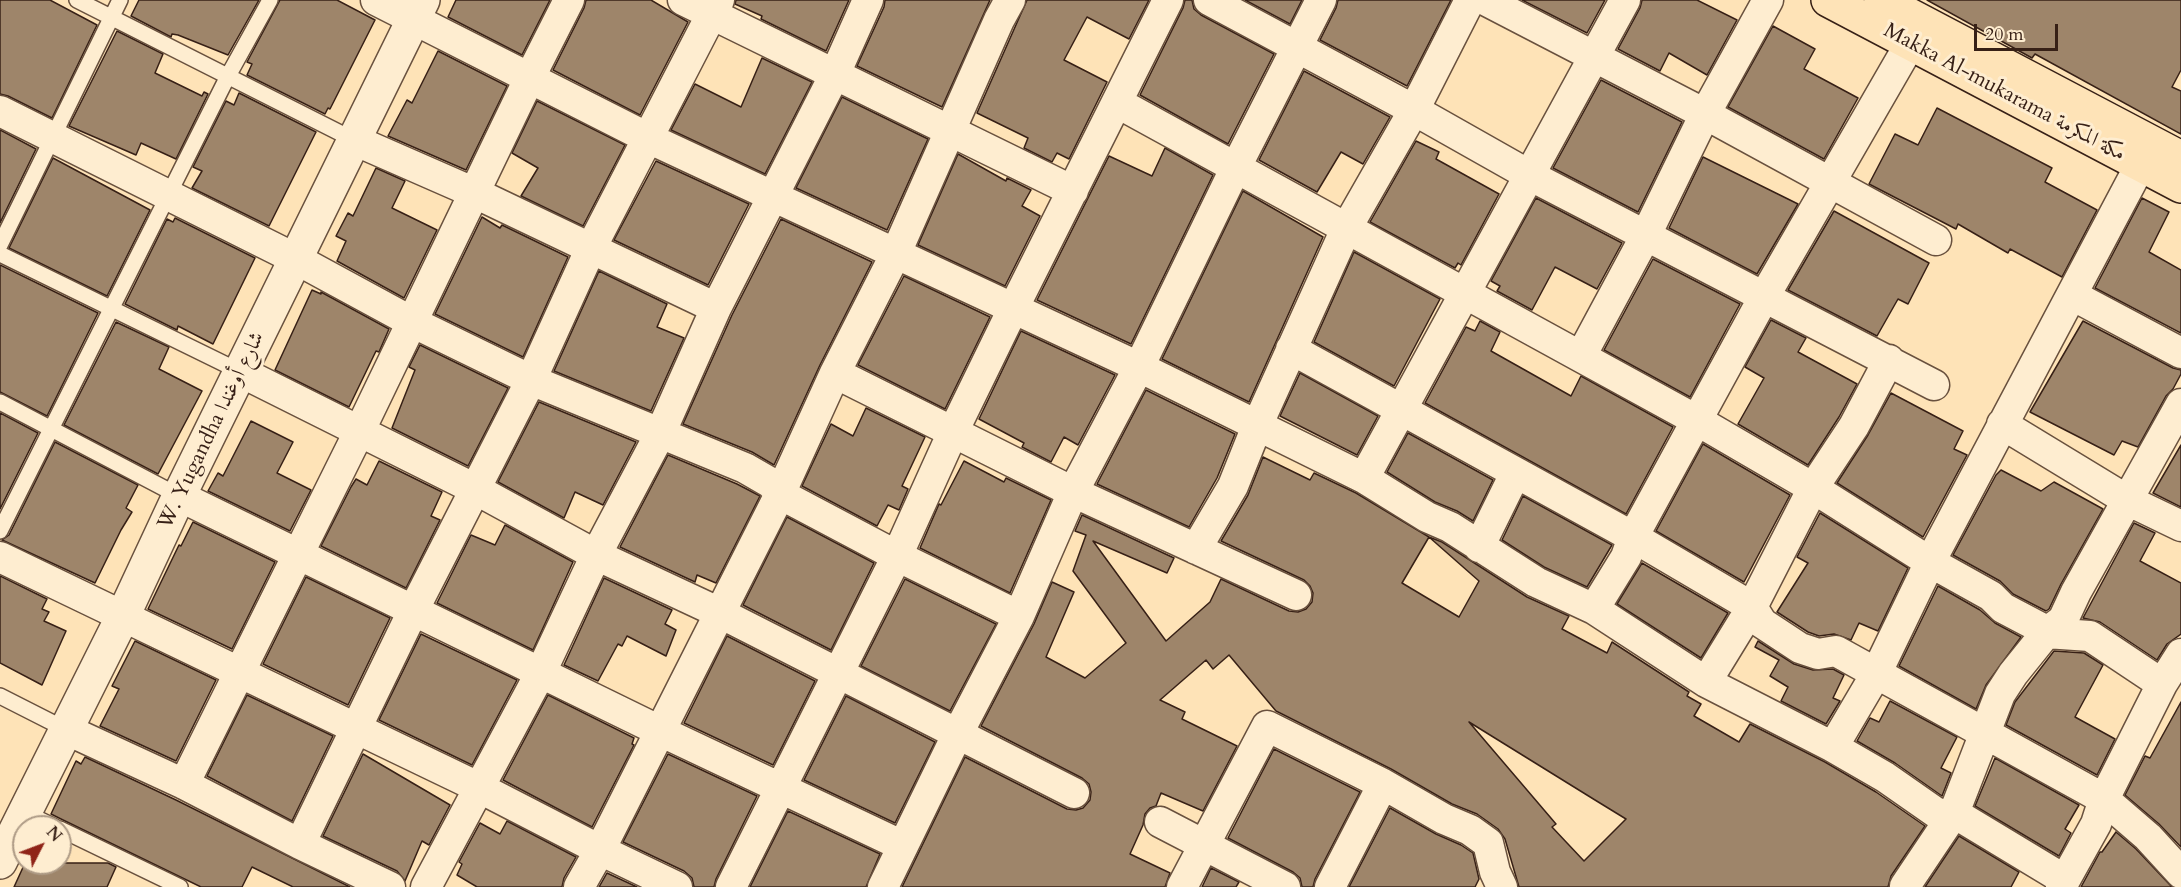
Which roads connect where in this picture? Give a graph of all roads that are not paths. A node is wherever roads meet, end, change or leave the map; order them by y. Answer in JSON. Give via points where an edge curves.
{"nodes":[{"id":1,"x":77,"y":0,"type":"edge"},
{"id":2,"x":120,"y":0,"type":"edge"},
{"id":3,"x":270,"y":0,"type":"edge"},
{"id":4,"x":376,"y":0,"type":"edge"},
{"id":5,"x":570,"y":0,"type":"edge"},
{"id":6,"x":683,"y":0,"type":"edge"},
{"id":7,"x":868,"y":0,"type":"edge"},
{"id":8,"x":1010,"y":0,"type":"edge"},
{"id":9,"x":1168,"y":0,"type":"edge"},
{"id":10,"x":1209,"y":0,"type":"edge"},
{"id":11,"x":1321,"y":0,"type":"edge"},
{"id":12,"x":1470,"y":0,"type":"edge"},
{"id":13,"x":1485,"y":0,"type":"edge"},
{"id":14,"x":1625,"y":0,"type":"edge"},
{"id":15,"x":1768,"y":0,"type":"edge"},
{"id":16,"x":1828,"y":0,"type":"edge"},
{"id":17,"x":1881,"y":0,"type":"edge"},
{"id":18,"x":715,"y":7,"type":"edge"},
{"id":19,"x":418,"y":10,"type":"edge"},
{"id":20,"x":112,"y":18,"type":"junction"},
{"id":21,"x":1910,"y":44,"type":"junction"},
{"id":22,"x":1299,"y":47,"type":"junction"},
{"id":23,"x":1595,"y":57,"type":"junction"},
{"id":24,"x":835,"y":74,"type":"junction"},
{"id":25,"x":228,"y":76,"type":"junction"},
{"id":26,"x":530,"y":77,"type":"junction"},
{"id":27,"x":1118,"y":103,"type":"junction"},
{"id":28,"x":1414,"y":110,"type":"junction"},
{"id":29,"x":0,"y":111,"type":"edge"},
{"id":30,"x":1705,"y":114,"type":"junction"},
{"id":31,"x":950,"y":132,"type":"junction"},
{"id":32,"x":53,"y":138,"type":"junction"},
{"id":33,"x":648,"y":138,"type":"junction"},
{"id":34,"x":354,"y":140,"type":"junction"},
{"id":35,"x":2146,"y":154,"type":"junction"},
{"id":36,"x":2181,"y":158,"type":"edge"},
{"id":37,"x":1235,"y":169,"type":"junction"},
{"id":38,"x":1529,"y":175,"type":"junction"},
{"id":39,"x":1830,"y":184,"type":"junction"},
{"id":40,"x":2181,"y":186,"type":"edge"},
{"id":41,"x":1073,"y":191,"type":"junction"},
{"id":42,"x":475,"y":193,"type":"junction"},
{"id":43,"x":169,"y":195,"type":"junction"},
{"id":44,"x":774,"y":197,"type":"junction"},
{"id":45,"x":1346,"y":229,"type":"junction"},
{"id":46,"x":1645,"y":237,"type":"junction"},
{"id":47,"x":1936,"y":240,"type":"dead end"},
{"id":48,"x":0,"y":245,"type":"edge"},
{"id":49,"x":591,"y":248,"type":"junction"},
{"id":50,"x":896,"y":253,"type":"junction"},
{"id":51,"x":0,"y":254,"type":"edge"},
{"id":52,"x":296,"y":259,"type":"junction"},
{"id":53,"x":1465,"y":294,"type":"junction"},
{"id":54,"x":2072,"y":295,"type":"junction"},
{"id":55,"x":1764,"y":297,"type":"junction"},
{"id":56,"x":716,"y":308,"type":"junction"},
{"id":57,"x":112,"y":309,"type":"junction"},
{"id":58,"x":1013,"y":309,"type":"junction"},
{"id":59,"x":412,"y":322,"type":"junction"},
{"id":60,"x":1291,"y":350,"type":"junction"},
{"id":61,"x":2181,"y":353,"type":"edge"},
{"id":62,"x":1581,"y":356,"type":"junction"},
{"id":63,"x":1889,"y":360,"type":"junction"},
{"id":64,"x":1138,"y":367,"type":"junction"},
{"id":65,"x":241,"y":372,"type":"junction"},
{"id":66,"x":835,"y":374,"type":"junction"},
{"id":67,"x":531,"y":380,"type":"junction"},
{"id":68,"x":1934,"y":385,"type":"dead end"},
{"id":69,"x":0,"y":402,"type":"edge"},
{"id":70,"x":2181,"y":404,"type":"edge"},
{"id":71,"x":1402,"y":411,"type":"junction"},
{"id":72,"x":1698,"y":421,"type":"junction"},
{"id":73,"x":2002,"y":424,"type":"junction"},
{"id":74,"x":1257,"y":426,"type":"junction"},
{"id":75,"x":52,"y":429,"type":"junction"},
{"id":76,"x":360,"y":430,"type":"junction"},
{"id":77,"x":953,"y":432,"type":"junction"},
{"id":78,"x":660,"y":434,"type":"junction"},
{"id":79,"x":1515,"y":474,"type":"junction"},
{"id":80,"x":1364,"y":478,"type":"junction"},
{"id":81,"x":1813,"y":488,"type":"junction"},
{"id":82,"x":475,"y":489,"type":"junction"},
{"id":83,"x":1073,"y":492,"type":"junction"},
{"id":84,"x":780,"y":494,"type":"junction"},
{"id":85,"x":179,"y":496,"type":"junction"},
{"id":86,"x":2127,"y":500,"type":"junction"},
{"id":87,"x":2181,"y":526,"type":"edge"},
{"id":88,"x":0,"y":531,"type":"edge"},
{"id":89,"x":1634,"y":537,"type":"junction"},
{"id":90,"x":1479,"y":547,"type":"junction"},
{"id":91,"x":1196,"y":549,"type":"junction"},
{"id":92,"x":299,"y":554,"type":"junction"},
{"id":93,"x":596,"y":555,"type":"junction"},
{"id":94,"x":897,"y":556,"type":"junction"},
{"id":95,"x":0,"y":557,"type":"edge"},
{"id":96,"x":1930,"y":562,"type":"junction"},
{"id":97,"x":1296,"y":595,"type":"dead end"},
{"id":98,"x":1752,"y":607,"type":"junction"},
{"id":99,"x":1594,"y":609,"type":"junction"},
{"id":100,"x":413,"y":611,"type":"junction"},
{"id":101,"x":720,"y":613,"type":"junction"},
{"id":102,"x":123,"y":616,"type":"junction"},
{"id":103,"x":1019,"y":616,"type":"junction"},
{"id":104,"x":2046,"y":633,"type":"junction"},
{"id":105,"x":2181,"y":654,"type":"edge"},
{"id":106,"x":541,"y":672,"type":"junction"},
{"id":107,"x":838,"y":672,"type":"junction"},
{"id":108,"x":240,"y":674,"type":"junction"},
{"id":109,"x":1876,"y":674,"type":"junction"},
{"id":110,"x":1706,"y":682,"type":"junction"},
{"id":111,"x":2162,"y":684,"type":"junction"},
{"id":112,"x":0,"y":696,"type":"edge"},
{"id":113,"x":66,"y":729,"type":"junction"},
{"id":114,"x":357,"y":729,"type":"junction"},
{"id":115,"x":660,"y":731,"type":"junction"},
{"id":116,"x":958,"y":733,"type":"junction"},
{"id":117,"x":1985,"y":734,"type":"junction"},
{"id":118,"x":1833,"y":747,"type":"junction"},
{"id":119,"x":184,"y":784,"type":"junction"},
{"id":120,"x":1383,"y":784,"type":"junction"},
{"id":121,"x":478,"y":787,"type":"junction"},
{"id":122,"x":780,"y":789,"type":"junction"},
{"id":123,"x":1074,"y":793,"type":"dead end"},
{"id":124,"x":2104,"y":799,"type":"junction"},
{"id":125,"x":24,"y":812,"type":"junction"},
{"id":126,"x":1954,"y":813,"type":"junction"},
{"id":127,"x":30,"y":815,"type":"edge"},
{"id":128,"x":1160,"y":822,"type":"dead end"},
{"id":129,"x":72,"y":835,"type":"edge"},
{"id":130,"x":300,"y":844,"type":"junction"},
{"id":131,"x":1204,"y":844,"type":"junction"},
{"id":132,"x":903,"y":846,"type":"junction"},
{"id":133,"x":3,"y":850,"type":"edge"},
{"id":134,"x":600,"y":850,"type":"junction"},
{"id":135,"x":2181,"y":873,"type":"edge"},
{"id":136,"x":2063,"y":884,"type":"edge"},
{"id":137,"x":1905,"y":886,"type":"edge"},
{"id":138,"x":180,"y":887,"type":"edge"},
{"id":139,"x":390,"y":887,"type":"edge"},
{"id":140,"x":426,"y":887,"type":"edge"},
{"id":141,"x":579,"y":887,"type":"edge"},
{"id":142,"x":677,"y":887,"type":"edge"},
{"id":143,"x":731,"y":887,"type":"edge"},
{"id":144,"x":883,"y":887,"type":"edge"},
{"id":145,"x":1182,"y":887,"type":"edge"},
{"id":146,"x":1285,"y":887,"type":"edge"},
{"id":147,"x":1330,"y":887,"type":"edge"},
{"id":148,"x":1502,"y":887,"type":"edge"}],
"edges":[{"from":1,"to":20,"type":"lane"},
{"from":2,"to":20,"type":"lane"},
{"from":3,"to":25,"type":"lane"},
{"from":4,"to":19,"type":"street"},
{"from":5,"to":26,"type":"street"},
{"from":6,"to":18,"type":"street"},
{"from":7,"to":24,"type":"street"},
{"from":8,"to":31,"type":"street"},
{"from":9,"to":27,"type":"street"},
{"from":10,"to":22,"type":"street"},
{"from":11,"to":22,"type":"street"},
{"from":12,"to":28,"type":"street"},
{"from":13,"to":23,"type":"street"},
{"from":14,"to":23,"type":"street"},
{"from":15,"to":30,"type":"street"},
{"from":16,"to":21,"type":"highway","name":"Makka Al-mukarama مكة المكرمة"},
{"from":17,"to":35,"type":"highway","name":"Makka Al-mukarama مكة المكرمة"},
{"from":18,"to":24,"type":"street"},
{"from":18,"to":33,"type":"street"},
{"from":19,"to":26,"type":"street"},
{"from":19,"to":34,"type":"street","name":"W. Yugandha شارع أوغندا"},
{"from":20,"to":25,"type":"lane"},
{"from":20,"to":32,"type":"lane"},
{"from":21,"to":35,"type":"highway","name":"Makka Al-mukarama مكة المكرمة"},
{"from":21,"to":39,"type":"street"},
{"from":22,"to":28,"type":"street"},
{"from":22,"to":37,"type":"street"},
{"from":23,"to":30,"type":"street"},
{"from":23,"to":38,"type":"street"},
{"from":24,"to":31,"type":"street"},
{"from":24,"to":44,"type":"street"},
{"from":25,"to":34,"type":"lane"},
{"from":25,"to":43,"type":"lane"},
{"from":26,"to":33,"type":"street"},
{"from":26,"to":42,"type":"street"},
{"from":27,"to":37,"type":"street"},
{"from":27,"to":41,"type":"street"},
{"from":28,"to":38,"type":"street"},
{"from":28,"to":45,"type":"street"},
{"from":29,"to":32,"type":"street"},
{"from":30,"to":39,"type":"street"},
{"from":30,"to":46,"type":"street"},
{"from":31,"to":41,"type":"street"},
{"from":31,"to":50,"type":"street"},
{"from":32,"to":43,"type":"street"},
{"from":32,"to":48,"type":"lane"},
{"from":33,"to":44,"type":"street"},
{"from":33,"to":49,"type":"street"},
{"from":34,"to":42,"type":"street"},
{"from":34,"to":52,"type":"street","name":"W. Yugandha شارع أوغندا"},
{"from":35,"to":36,"type":"highway","name":"Makka Al-mukarama مكة المكرمة"},
{"from":35,"to":40,"type":"highway","name":"Makka Al-mukarama مكة المكرمة"},
{"from":35,"to":54,"type":"street"},
{"from":37,"to":45,"type":"street"},
{"from":37,"to":64,"type":"street"},
{"from":38,"to":46,"type":"street"},
{"from":38,"to":53,"type":"street"},
{"from":39,"to":47,"type":"street"},
{"from":39,"to":55,"type":"street"},
{"from":41,"to":58,"type":"street"},
{"from":42,"to":49,"type":"street"},
{"from":42,"to":59,"type":"street"},
{"from":43,"to":52,"type":"street"},
{"from":43,"to":57,"type":"lane"},
{"from":44,"to":50,"type":"street"},
{"from":44,"to":56,"type":"street"},
{"from":45,"to":53,"type":"street"},
{"from":45,"to":60,"type":"street"},
{"from":46,"to":55,"type":"street"},
{"from":46,"to":62,"type":"street"},
{"from":49,"to":56,"type":"street"},
{"from":49,"to":67,"type":"street"},
{"from":50,"to":58,"type":"street"},
{"from":50,"to":66,"type":"street"},
{"from":51,"to":57,"type":"lane"},
{"from":52,"to":59,"type":"street"},
{"from":52,"to":65,"type":"street","name":"W. Yugandha شارع أوغندا"},
{"from":53,"to":62,"type":"street"},
{"from":53,"to":71,"type":"street"},
{"from":54,"to":61,"type":"street"},
{"from":54,"to":73,"type":"street"},
{"from":55,"to":63,"type":"street"},
{"from":55,"to":72,"type":"street"},
{"from":56,"to":78,"type":"street"},
{"from":57,"to":65,"type":"lane"},
{"from":57,"to":75,"type":"lane"},
{"from":58,"to":64,"type":"street"},
{"from":58,"to":77,"type":"street"},
{"from":59,"to":67,"type":"street"},
{"from":59,"to":76,"type":"street"},
{"from":60,"to":71,"type":"street"},
{"from":60,"to":74,"type":"street"},
{"from":62,"to":72,"type":"street"},
{"from":63,"to":68,"type":"street"},
{"from":63,"to":81,"type":"street","via":[[1854,426]]},
{"from":64,"to":74,"type":"street"},
{"from":64,"to":83,"type":"street"},
{"from":65,"to":76,"type":"street"},
{"from":65,"to":85,"type":"street","name":"W. Yugandha شارع أوغندا"},
{"from":66,"to":77,"type":"street"},
{"from":66,"to":84,"type":"street"},
{"from":67,"to":78,"type":"street"},
{"from":67,"to":82,"type":"street"},
{"from":69,"to":75,"type":"lane"},
{"from":70,"to":86,"type":"street"},
{"from":71,"to":79,"type":"street"},
{"from":71,"to":80,"type":"street"},
{"from":72,"to":81,"type":"street"},
{"from":72,"to":89,"type":"street"},
{"from":73,"to":86,"type":"street"},
{"from":73,"to":96,"type":"street"},
{"from":74,"to":80,"type":"street"},
{"from":74,"to":91,"type":"street","via":[[1233,486]]},
{"from":75,"to":85,"type":"lane"},
{"from":75,"to":88,"type":"lane"},
{"from":76,"to":82,"type":"street"},
{"from":76,"to":92,"type":"street"},
{"from":77,"to":83,"type":"street"},
{"from":77,"to":94,"type":"street"},
{"from":78,"to":84,"type":"street","via":[[745,468],[771,483]]},
{"from":78,"to":93,"type":"street"},
{"from":79,"to":89,"type":"street"},
{"from":79,"to":90,"type":"street"},
{"from":80,"to":90,"type":"street"},
{"from":81,"to":96,"type":"street"},
{"from":81,"to":98,"type":"street"},
{"from":82,"to":93,"type":"street"},
{"from":82,"to":100,"type":"street"},
{"from":83,"to":91,"type":"street"},
{"from":83,"to":103,"type":"street"},
{"from":84,"to":94,"type":"street"},
{"from":84,"to":101,"type":"street"},
{"from":85,"to":92,"type":"street"},
{"from":85,"to":102,"type":"street","name":"W. Yugandha شارع أوغندا"},
{"from":86,"to":87,"type":"street"},
{"from":86,"to":104,"type":"street","via":[[2063,620]]},
{"from":89,"to":98,"type":"street"},
{"from":89,"to":99,"type":"street"},
{"from":90,"to":99,"type":"street","via":[[1536,582]]},
{"from":91,"to":97,"type":"street"},
{"from":92,"to":100,"type":"street"},
{"from":92,"to":108,"type":"street"},
{"from":93,"to":101,"type":"street"},
{"from":93,"to":106,"type":"street"},
{"from":94,"to":103,"type":"street"},
{"from":94,"to":107,"type":"street"},
{"from":95,"to":102,"type":"street"},
{"from":96,"to":104,"type":"street"},
{"from":96,"to":109,"type":"street"},
{"from":98,"to":109,"type":"street","via":[[1762,623],[1800,648],[1818,654],[1836,651]]},
{"from":98,"to":110,"type":"street"},
{"from":99,"to":110,"type":"street"},
{"from":100,"to":106,"type":"street"},
{"from":100,"to":114,"type":"street"},
{"from":101,"to":107,"type":"street"},
{"from":101,"to":115,"type":"street"},
{"from":102,"to":108,"type":"street"},
{"from":102,"to":113,"type":"street","name":"W. Yugandha شارع أوغندا"},
{"from":103,"to":116,"type":"street"},
{"from":104,"to":111,"type":"street","via":[[2090,636]]},
{"from":104,"to":117,"type":"street","via":[[2000,694]]},
{"from":105,"to":111,"type":"street"},
{"from":106,"to":115,"type":"street"},
{"from":106,"to":121,"type":"street"},
{"from":107,"to":116,"type":"street"},
{"from":107,"to":122,"type":"street"},
{"from":108,"to":114,"type":"street"},
{"from":108,"to":119,"type":"street"},
{"from":109,"to":117,"type":"street"},
{"from":109,"to":118,"type":"street"},
{"from":110,"to":118,"type":"street"},
{"from":111,"to":124,"type":"street"},
{"from":112,"to":113,"type":"lane"},
{"from":113,"to":119,"type":"street"},
{"from":113,"to":125,"type":"street","name":"W. Yugandha شارع أوغندا"},
{"from":114,"to":121,"type":"street"},
{"from":114,"to":130,"type":"street"},
{"from":115,"to":122,"type":"street"},
{"from":115,"to":134,"type":"street"},
{"from":116,"to":123,"type":"street"},
{"from":116,"to":132,"type":"street"},
{"from":117,"to":124,"type":"street"},
{"from":117,"to":126,"type":"street"},
{"from":118,"to":126,"type":"street","via":[[1938,814]]},
{"from":119,"to":130,"type":"street"},
{"from":120,"to":131,"type":"street","via":[[1267,726]]},
{"from":120,"to":147,"type":"street"},
{"from":120,"to":148,"type":"street","via":[[1488,843]]},
{"from":121,"to":134,"type":"street"},
{"from":121,"to":140,"type":"street"},
{"from":122,"to":132,"type":"street"},
{"from":122,"to":143,"type":"street"},
{"from":124,"to":135,"type":"street","via":[[2148,837]]},
{"from":124,"to":136,"type":"street","via":[[2096,824]]},
{"from":125,"to":127,"type":"lane"},
{"from":125,"to":133,"type":"street","name":"W. Yugandha شارع أوغندا"},
{"from":126,"to":136,"type":"street"},
{"from":126,"to":137,"type":"street"},
{"from":128,"to":131,"type":"street"},
{"from":129,"to":138,"type":"lane"},
{"from":130,"to":139,"type":"street"},
{"from":131,"to":145,"type":"street"},
{"from":131,"to":146,"type":"street"},
{"from":132,"to":144,"type":"street"},
{"from":134,"to":141,"type":"street"},
{"from":134,"to":142,"type":"street"}]}
